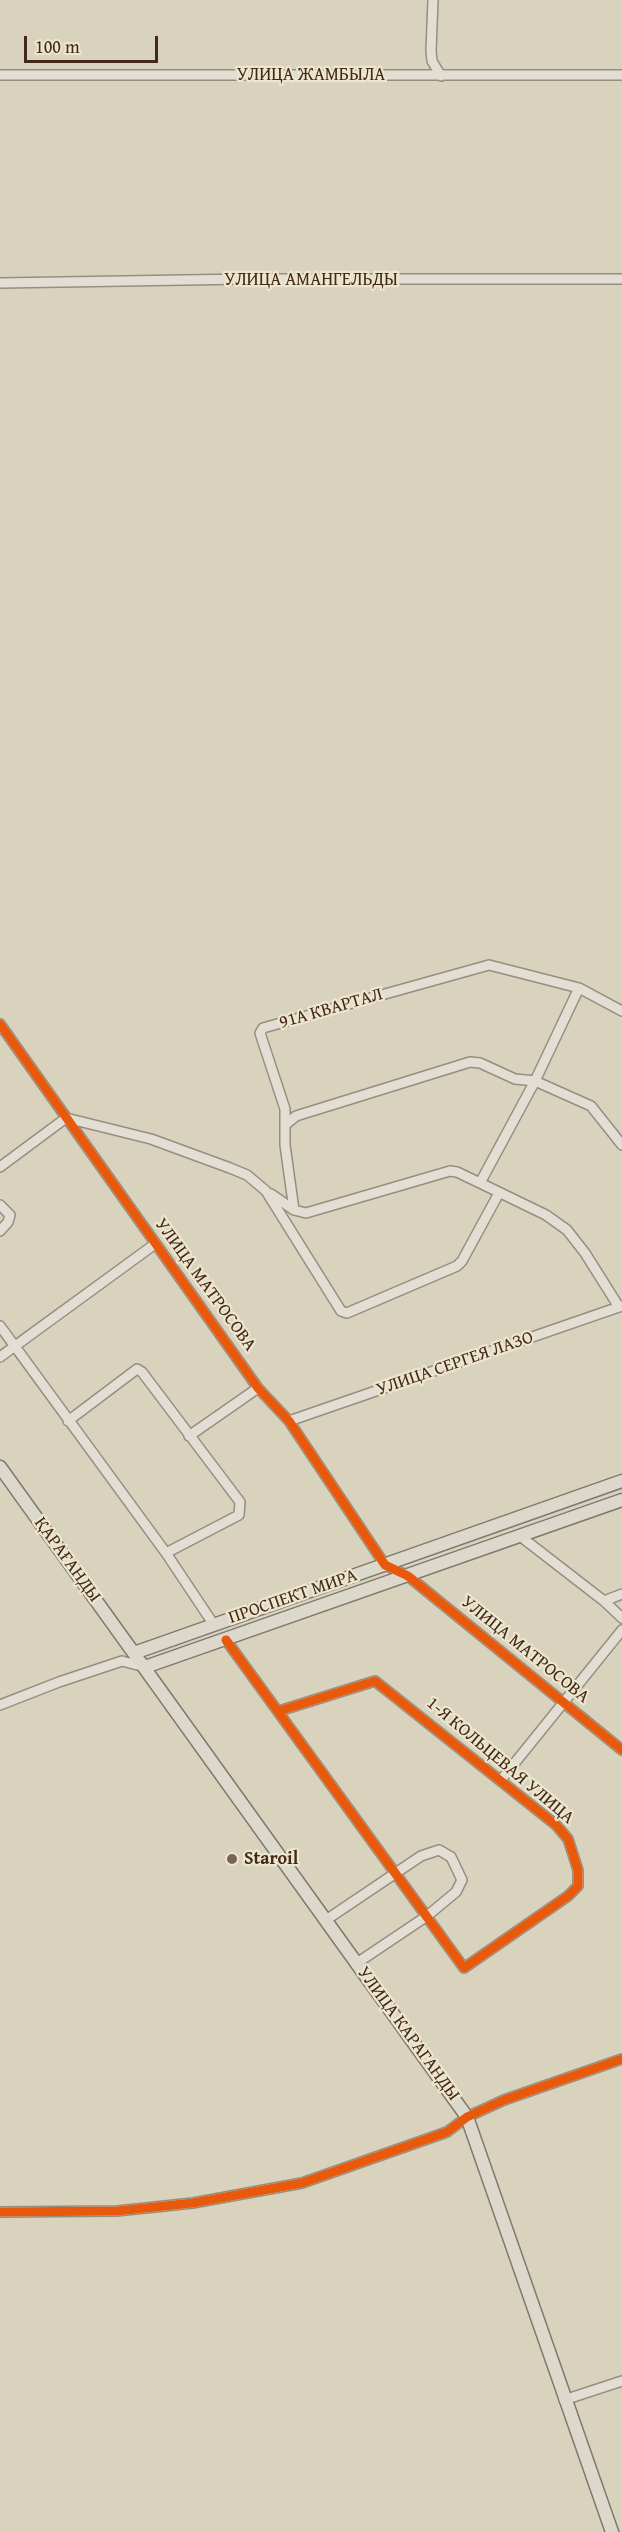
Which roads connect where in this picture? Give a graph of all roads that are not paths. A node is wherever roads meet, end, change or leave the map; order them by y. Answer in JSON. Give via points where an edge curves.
{"nodes":[{"id":1,"x":433,"y":0,"type":"edge"},
{"id":2,"x":0,"y":75,"type":"edge"},
{"id":3,"x":622,"y":75,"type":"edge"},
{"id":4,"x":441,"y":76,"type":"junction"},
{"id":5,"x":622,"y":279,"type":"edge"},
{"id":6,"x":0,"y":283,"type":"edge"},
{"id":7,"x":579,"y":988,"type":"junction"},
{"id":8,"x":622,"y":1011,"type":"edge"},
{"id":9,"x":0,"y":1024,"type":"edge"},
{"id":10,"x":535,"y":1081,"type":"junction"},
{"id":11,"x":66,"y":1118,"type":"junction"},
{"id":12,"x":285,"y":1125,"type":"junction"},
{"id":13,"x":622,"y":1145,"type":"edge"},
{"id":14,"x":0,"y":1167,"type":"edge"},
{"id":15,"x":480,"y":1183,"type":"junction"},
{"id":16,"x":266,"y":1191,"type":"junction"},
{"id":17,"x":499,"y":1193,"type":"junction"},
{"id":18,"x":0,"y":1204,"type":"edge"},
{"id":19,"x":294,"y":1210,"type":"junction"},
{"id":20,"x":0,"y":1232,"type":"edge"},
{"id":21,"x":155,"y":1244,"type":"junction"},
{"id":22,"x":621,"y":1306,"type":"edge"},
{"id":23,"x":0,"y":1326,"type":"edge"},
{"id":24,"x":16,"y":1346,"type":"junction"},
{"id":25,"x":0,"y":1357,"type":"edge"},
{"id":26,"x":258,"y":1388,"type":"junction"},
{"id":27,"x":68,"y":1421,"type":"junction"},
{"id":28,"x":289,"y":1421,"type":"junction"},
{"id":29,"x":189,"y":1436,"type":"junction"},
{"id":30,"x":0,"y":1467,"type":"edge"},
{"id":31,"x":622,"y":1481,"type":"edge"},
{"id":32,"x":622,"y":1500,"type":"edge"},
{"id":33,"x":520,"y":1536,"type":"junction"},
{"id":34,"x":166,"y":1553,"type":"junction"},
{"id":35,"x":385,"y":1565,"type":"junction"},
{"id":36,"x":408,"y":1576,"type":"junction"},
{"id":37,"x":622,"y":1594,"type":"edge"},
{"id":38,"x":604,"y":1601,"type":"junction"},
{"id":39,"x":622,"y":1618,"type":"edge"},
{"id":40,"x":214,"y":1625,"type":"junction"},
{"id":41,"x":622,"y":1630,"type":"edge"},
{"id":42,"x":226,"y":1640,"type":"junction"},
{"id":43,"x":134,"y":1653,"type":"junction"},
{"id":44,"x":122,"y":1661,"type":"junction"},
{"id":45,"x":145,"y":1667,"type":"junction"},
{"id":46,"x":564,"y":1702,"type":"junction"},
{"id":47,"x":0,"y":1705,"type":"edge"},
{"id":48,"x":279,"y":1712,"type":"junction"},
{"id":49,"x":622,"y":1750,"type":"edge"},
{"id":50,"x":501,"y":1780,"type":"junction"},
{"id":51,"x":396,"y":1874,"type":"junction"},
{"id":52,"x":427,"y":1916,"type":"junction"},
{"id":53,"x":326,"y":1920,"type":"junction"},
{"id":54,"x":357,"y":1963,"type":"junction"},
{"id":55,"x":622,"y":2059,"type":"edge"},
{"id":56,"x":467,"y":2117,"type":"junction"},
{"id":57,"x":0,"y":2212,"type":"edge"},
{"id":58,"x":622,"y":2381,"type":"edge"},
{"id":59,"x":564,"y":2400,"type":"junction"},
{"id":60,"x":612,"y":2532,"type":"edge"}],
"edges":[{"from":1,"to":4,"type":"street","via":[[432,61]]},
{"from":2,"to":4,"type":"street","name":"УЛИЦА ЖАМБЫЛА"},
{"from":3,"to":4,"type":"street","name":"УЛИЦА ЖАМБЫЛА"},
{"from":5,"to":6,"type":"street","name":"УЛИЦА АМАНГЕЛЬДЫ"},
{"from":7,"to":8,"type":"street"},
{"from":7,"to":10,"type":"street"},
{"from":7,"to":12,"type":"street","name":"91А КВАРТАЛ","via":[[489,964],[263,1028],[260,1033],[281,1092]]},
{"from":9,"to":11,"type":"street","name":"УЛИЦА МАТРОСОВА"},
{"from":10,"to":12,"type":"street","via":[[515,1079],[470,1062],[296,1116]]},
{"from":10,"to":13,"type":"street","via":[[591,1106]]},
{"from":10,"to":15,"type":"street"},
{"from":11,"to":14,"type":"street"},
{"from":11,"to":16,"type":"street","via":[[151,1139],[205,1158],[247,1176]]},
{"from":11,"to":21,"type":"street","name":"УЛИЦА МАТРОСОВА"},
{"from":12,"to":19,"type":"street"},
{"from":15,"to":17,"type":"street"},
{"from":15,"to":19,"type":"street","via":[[450,1171],[306,1213]]},
{"from":16,"to":17,"type":"street","via":[[341,1311],[347,1313],[457,1266]]},
{"from":16,"to":19,"type":"street"},
{"from":17,"to":22,"type":"street","via":[[546,1215],[567,1230]]},
{"from":18,"to":20,"type":"street","via":[[10,1215]]},
{"from":21,"to":24,"type":"street"},
{"from":21,"to":26,"type":"street","name":"УЛИЦА МАТРОСОВА"},
{"from":22,"to":28,"type":"street","name":"УЛИЦА СЕРГЕЯ ЛАЗО"},
{"from":23,"to":24,"type":"street"},
{"from":24,"to":25,"type":"street"},
{"from":24,"to":27,"type":"street"},
{"from":26,"to":28,"type":"street","name":"УЛИЦА МАТРОСОВА"},
{"from":26,"to":29,"type":"street"},
{"from":27,"to":29,"type":"street","via":[[137,1369]]},
{"from":27,"to":34,"type":"street"},
{"from":28,"to":35,"type":"street","name":"УЛИЦА МАТРОСОВА"},
{"from":29,"to":34,"type":"street","via":[[240,1502],[239,1515]]},
{"from":30,"to":43,"type":"main road","name":"ҚАРАҒАНДЫ"},
{"from":31,"to":35,"type":"main road","name":"ПРОСПЕКТ МИРА"},
{"from":32,"to":33,"type":"main road","name":"ПРОСПЕКТ МИРА"},
{"from":33,"to":36,"type":"main road","name":"ПРОСПЕКТ МИРА"},
{"from":33,"to":38,"type":"street"},
{"from":34,"to":40,"type":"street"},
{"from":35,"to":36,"type":"street","name":"УЛИЦА МАТРОСОВА"},
{"from":35,"to":40,"type":"main road","name":"ПРОСПЕКТ МИРА"},
{"from":36,"to":42,"type":"main road","name":"ПРОСПЕКТ МИРА"},
{"from":36,"to":46,"type":"street","name":"УЛИЦА МАТРОСОВА"},
{"from":37,"to":38,"type":"street"},
{"from":38,"to":39,"type":"street"},
{"from":40,"to":43,"type":"main road","name":"ПРОСПЕКТ МИРА"},
{"from":41,"to":46,"type":"street"},
{"from":42,"to":45,"type":"main road","name":"ПРОСПЕКТ МИРА"},
{"from":42,"to":48,"type":"street","name":"1-Я КОЛЬЦЕВАЯ УЛИЦА"},
{"from":43,"to":44,"type":"street"},
{"from":43,"to":45,"type":"main road","name":"УЛИЦА КАРАГАНДЫ"},
{"from":44,"to":45,"type":"street"},
{"from":44,"to":47,"type":"street"},
{"from":45,"to":53,"type":"main road","name":"УЛИЦА КАРАГАНДЫ"},
{"from":46,"to":49,"type":"street","name":"УЛИЦА МАТРОСОВА"},
{"from":46,"to":50,"type":"street"},
{"from":48,"to":50,"type":"street","name":"1-Я КОЛЬЦЕВАЯ УЛИЦА","via":[[375,1681]]},
{"from":48,"to":51,"type":"street","name":"1-Я КОЛЬЦЕВАЯ УЛИЦА"},
{"from":50,"to":52,"type":"street","name":"1-Я КОЛЬЦЕВАЯ УЛИЦА","via":[[568,1839],[578,1870],[578,1886],[464,1968]]},
{"from":51,"to":52,"type":"street","name":"1-Я КОЛЬЦЕВАЯ УЛИЦА"},
{"from":51,"to":52,"type":"street","via":[[421,1856],[439,1850],[451,1857],[462,1880],[456,1892]]},
{"from":51,"to":53,"type":"street"},
{"from":52,"to":54,"type":"street"},
{"from":53,"to":54,"type":"main road","name":"УЛИЦА КАРАГАНДЫ"},
{"from":54,"to":56,"type":"main road","name":"УЛИЦА КАРАГАНДЫ"},
{"from":55,"to":56,"type":"street"},
{"from":56,"to":57,"type":"street","via":[[447,2132],[302,2183],[193,2203],[117,2211]]},
{"from":56,"to":59,"type":"main road","name":"УЛИЦА КАРАГАНДЫ"},
{"from":58,"to":59,"type":"street"},
{"from":59,"to":60,"type":"main road","name":"УЛИЦА КАРАГАНДЫ"}]}
